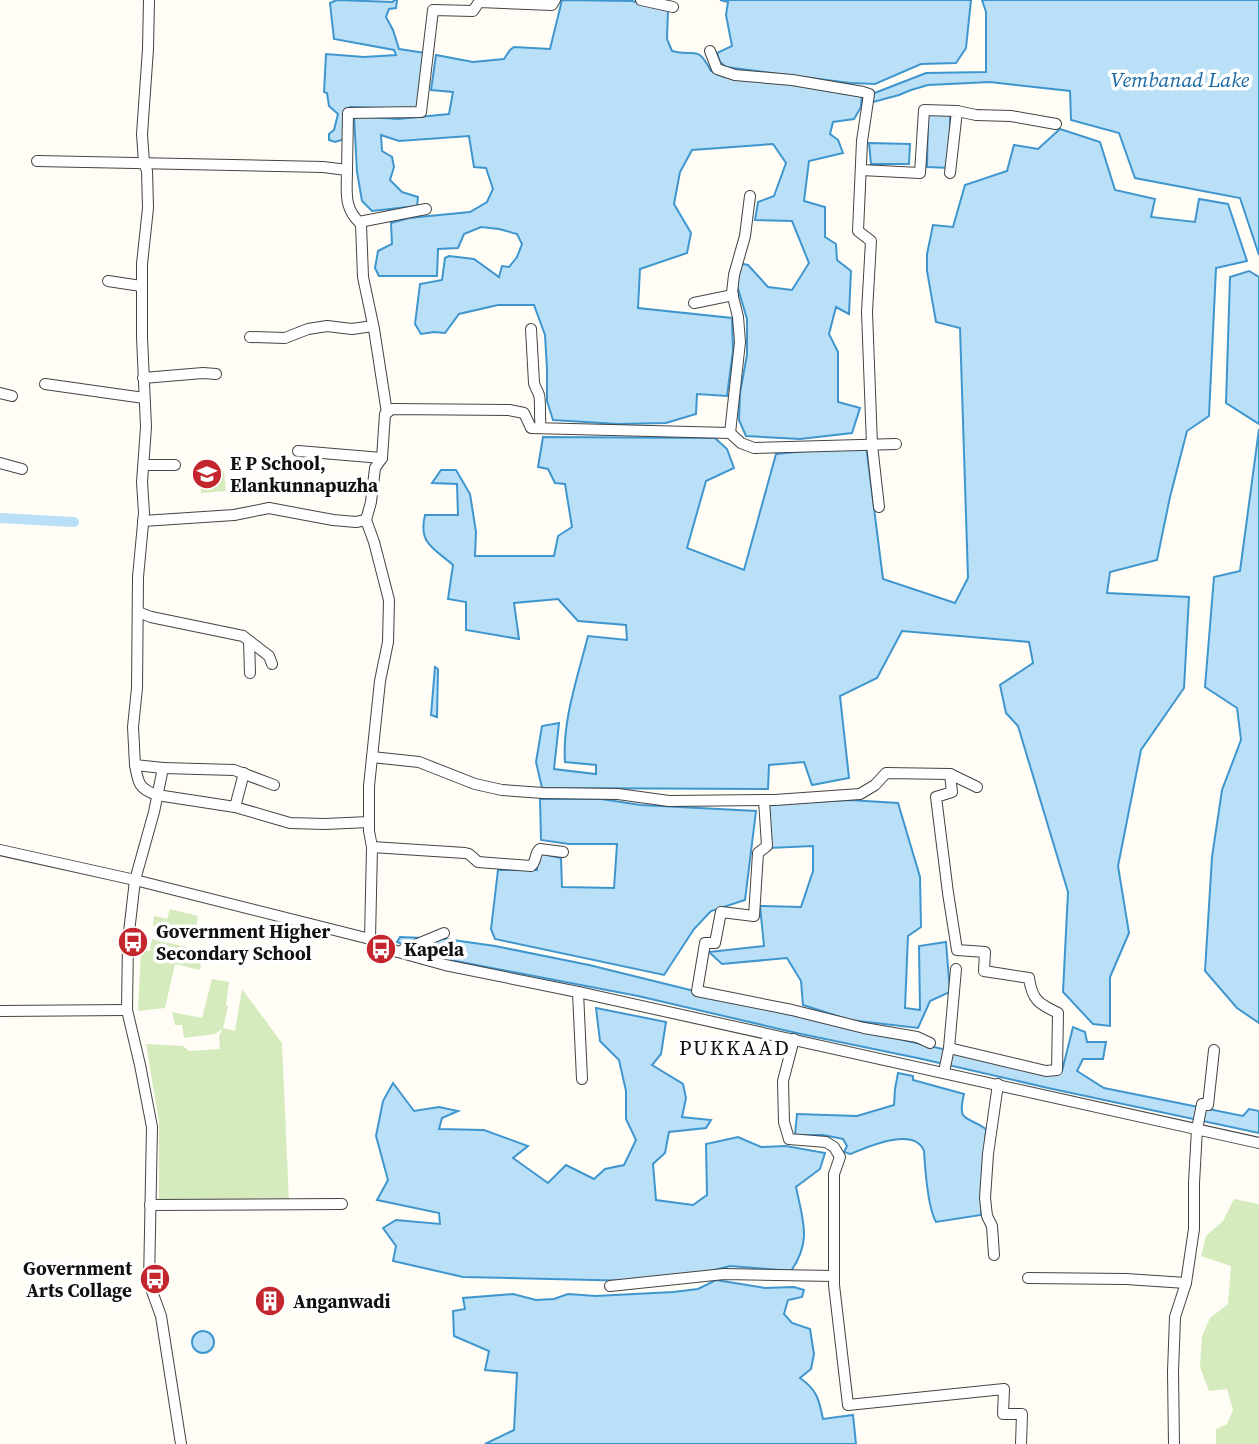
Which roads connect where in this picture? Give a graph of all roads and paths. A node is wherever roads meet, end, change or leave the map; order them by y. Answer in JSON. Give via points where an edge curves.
{"nodes":[{"id":1,"x":149,"y":0,"type":"edge"},
{"id":2,"x":555,"y":0,"type":"edge"},
{"id":3,"x":641,"y":0,"type":"edge"},
{"id":4,"x":673,"y":7,"type":"dead end"},
{"id":5,"x":710,"y":51,"type":"dead end"},
{"id":6,"x":957,"y":111,"type":"junction"},
{"id":7,"x":1056,"y":124,"type":"dead end"},
{"id":8,"x":37,"y":161,"type":"dead end"},
{"id":9,"x":144,"y":163,"type":"junction"},
{"id":10,"x":347,"y":170,"type":"junction"},
{"id":11,"x":861,"y":170,"type":"junction"},
{"id":12,"x":950,"y":173,"type":"dead end"},
{"id":13,"x":750,"y":196,"type":"dead end"},
{"id":14,"x":426,"y":209,"type":"dead end"},
{"id":15,"x":359,"y":222,"type":"junction"},
{"id":16,"x":108,"y":281,"type":"dead end"},
{"id":17,"x":141,"y":286,"type":"junction"},
{"id":18,"x":733,"y":295,"type":"junction"},
{"id":19,"x":694,"y":303,"type":"dead end"},
{"id":20,"x":373,"y":326,"type":"junction"},
{"id":21,"x":531,"y":329,"type":"dead end"},
{"id":22,"x":250,"y":337,"type":"dead end"},
{"id":23,"x":216,"y":374,"type":"dead end"},
{"id":24,"x":143,"y":378,"type":"junction"},
{"id":25,"x":45,"y":384,"type":"dead end"},
{"id":26,"x":0,"y":393,"type":"edge"},
{"id":27,"x":12,"y":396,"type":"dead end"},
{"id":28,"x":144,"y":398,"type":"junction"},
{"id":29,"x":387,"y":413,"type":"junction"},
{"id":30,"x":541,"y":428,"type":"junction"},
{"id":31,"x":730,"y":433,"type":"junction"},
{"id":32,"x":896,"y":444,"type":"dead end"},
{"id":33,"x":872,"y":445,"type":"junction"},
{"id":34,"x":298,"y":451,"type":"dead end"},
{"id":35,"x":382,"y":458,"type":"junction"},
{"id":36,"x":0,"y":463,"type":"edge"},
{"id":37,"x":144,"y":465,"type":"junction"},
{"id":38,"x":175,"y":465,"type":"dead end"},
{"id":39,"x":22,"y":469,"type":"dead end"},
{"id":40,"x":879,"y":508,"type":"dead end"},
{"id":41,"x":366,"y":520,"type":"junction"},
{"id":42,"x":144,"y":521,"type":"junction"},
{"id":43,"x":138,"y":612,"type":"junction"},
{"id":44,"x":249,"y":641,"type":"junction"},
{"id":45,"x":272,"y":664,"type":"dead end"},
{"id":46,"x":250,"y":673,"type":"dead end"},
{"id":47,"x":372,"y":757,"type":"junction"},
{"id":48,"x":135,"y":765,"type":"junction"},
{"id":49,"x":163,"y":768,"type":"junction"},
{"id":50,"x":244,"y":773,"type":"junction"},
{"id":51,"x":950,"y":774,"type":"junction"},
{"id":52,"x":274,"y":785,"type":"dead end"},
{"id":53,"x":976,"y":787,"type":"dead end"},
{"id":54,"x":158,"y":795,"type":"junction"},
{"id":55,"x":764,"y":800,"type":"junction"},
{"id":56,"x":235,"y":807,"type":"junction"},
{"id":57,"x":369,"y":822,"type":"junction"},
{"id":58,"x":372,"y":847,"type":"junction"},
{"id":59,"x":0,"y":850,"type":"edge"},
{"id":60,"x":563,"y":852,"type":"dead end"},
{"id":61,"x":135,"y":880,"type":"junction"},
{"id":62,"x":444,"y":933,"type":"dead end"},
{"id":63,"x":370,"y":939,"type":"junction"},
{"id":64,"x":398,"y":951,"type":"junction"},
{"id":65,"x":956,"y":969,"type":"dead end"},
{"id":66,"x":578,"y":992,"type":"junction"},
{"id":67,"x":127,"y":1010,"type":"junction"},
{"id":68,"x":0,"y":1012,"type":"edge"},
{"id":69,"x":794,"y":1039,"type":"junction"},
{"id":70,"x":930,"y":1043,"type":"dead end"},
{"id":71,"x":949,"y":1048,"type":"junction"},
{"id":72,"x":1214,"y":1050,"type":"dead end"},
{"id":73,"x":944,"y":1072,"type":"junction"},
{"id":74,"x":582,"y":1079,"type":"dead end"},
{"id":75,"x":998,"y":1084,"type":"junction"},
{"id":76,"x":1197,"y":1129,"type":"junction"},
{"id":77,"x":1259,"y":1143,"type":"edge"},
{"id":78,"x":342,"y":1204,"type":"dead end"},
{"id":79,"x":150,"y":1205,"type":"junction"},
{"id":80,"x":994,"y":1255,"type":"dead end"},
{"id":81,"x":834,"y":1276,"type":"junction"},
{"id":82,"x":1028,"y":1278,"type":"dead end"},
{"id":83,"x":1186,"y":1283,"type":"junction"},
{"id":84,"x":610,"y":1286,"type":"dead end"},
{"id":85,"x":181,"y":1444,"type":"edge"},
{"id":86,"x":1021,"y":1444,"type":"edge"},
{"id":87,"x":1174,"y":1444,"type":"edge"}],
"edges":[{"from":1,"to":9,"type":"street"},
{"from":2,"to":10,"type":"street","via":[[552,5],[479,2],[473,11],[433,10],[421,112],[348,113]]},
{"from":3,"to":4,"type":"street"},
{"from":5,"to":11,"type":"street","via":[[717,69],[735,75],[869,94]]},
{"from":6,"to":7,"type":"street"},
{"from":6,"to":11,"type":"street","via":[[925,110],[920,173]]},
{"from":6,"to":12,"type":"street"},
{"from":8,"to":9,"type":"street"},
{"from":9,"to":10,"type":"street"},
{"from":9,"to":17,"type":"street","via":[[148,208]]},
{"from":10,"to":15,"type":"street","via":[[347,203]]},
{"from":11,"to":33,"type":"street","via":[[858,231],[871,241],[867,312]]},
{"from":13,"to":18,"type":"street"},
{"from":14,"to":15,"type":"street"},
{"from":15,"to":20,"type":"street"},
{"from":16,"to":17,"type":"street"},
{"from":17,"to":24,"type":"street"},
{"from":18,"to":19,"type":"street"},
{"from":18,"to":31,"type":"street","via":[[740,342]]},
{"from":20,"to":22,"type":"street","via":[[327,326],[285,338]]},
{"from":20,"to":29,"type":"street"},
{"from":21,"to":30,"type":"street"},
{"from":23,"to":24,"type":"street"},
{"from":24,"to":28,"type":"street"},
{"from":25,"to":28,"type":"street"},
{"from":26,"to":27,"type":"street"},
{"from":28,"to":37,"type":"street"},
{"from":29,"to":30,"type":"street","via":[[392,409],[509,410],[524,413],[531,428]]},
{"from":29,"to":35,"type":"street"},
{"from":30,"to":31,"type":"street"},
{"from":31,"to":33,"type":"street","via":[[754,448]]},
{"from":32,"to":33,"type":"street"},
{"from":33,"to":40,"type":"street"},
{"from":34,"to":35,"type":"street"},
{"from":35,"to":41,"type":"street","via":[[375,468]]},
{"from":36,"to":39,"type":"street"},
{"from":37,"to":38,"type":"street"},
{"from":37,"to":42,"type":"street"},
{"from":41,"to":42,"type":"street","via":[[333,520],[269,508]]},
{"from":41,"to":47,"type":"street","via":[[389,600],[388,642]]},
{"from":42,"to":43,"type":"street"},
{"from":43,"to":44,"type":"street"},
{"from":43,"to":48,"type":"street"},
{"from":44,"to":45,"type":"street","via":[[269,656]]},
{"from":44,"to":46,"type":"street"},
{"from":47,"to":55,"type":"street","via":[[419,762],[502,790],[618,794],[669,801]]},
{"from":47,"to":57,"type":"street"},
{"from":48,"to":49,"type":"street"},
{"from":48,"to":54,"type":"street","via":[[141,786]]},
{"from":49,"to":50,"type":"street"},
{"from":49,"to":54,"type":"street"},
{"from":50,"to":52,"type":"street"},
{"from":50,"to":56,"type":"street"},
{"from":51,"to":53,"type":"street"},
{"from":51,"to":55,"type":"street","via":[[886,773],[860,793]]},
{"from":51,"to":71,"type":"street","via":[[952,792],[936,797],[957,950],[985,952],[984,971],[1029,978],[1031,992],[1041,1005],[1058,1013],[1057,1070]]},
{"from":54,"to":56,"type":"street"},
{"from":54,"to":61,"type":"street"},
{"from":55,"to":70,"type":"street","via":[[768,846],[758,853],[754,916],[722,912],[715,943],[705,943],[697,991]]},
{"from":56,"to":57,"type":"street","via":[[290,823]]},
{"from":57,"to":58,"type":"street"},
{"from":58,"to":60,"type":"street","via":[[465,853],[478,862],[531,866],[537,850]]},
{"from":58,"to":63,"type":"street"},
{"from":59,"to":61,"type":"street"},
{"from":61,"to":63,"type":"street"},
{"from":61,"to":67,"type":"street"},
{"from":62,"to":64,"type":"street"},
{"from":63,"to":64,"type":"street"},
{"from":64,"to":66,"type":"street"},
{"from":65,"to":71,"type":"street"},
{"from":66,"to":69,"type":"street"},
{"from":66,"to":74,"type":"street"},
{"from":67,"to":68,"type":"street"},
{"from":67,"to":79,"type":"street","via":[[152,1127]]},
{"from":69,"to":73,"type":"street"},
{"from":69,"to":81,"type":"street","via":[[783,1081],[789,1139],[827,1142],[840,1157],[834,1174]]},
{"from":71,"to":73,"type":"street"},
{"from":72,"to":76,"type":"street","via":[[1208,1105],[1202,1104]]},
{"from":73,"to":75,"type":"street"},
{"from":75,"to":76,"type":"street"},
{"from":75,"to":80,"type":"street","via":[[985,1198]]},
{"from":76,"to":77,"type":"street"},
{"from":76,"to":83,"type":"street","via":[[1194,1229]]},
{"from":78,"to":79,"type":"street"},
{"from":79,"to":85,"type":"street","via":[[149,1283],[160,1316]]},
{"from":81,"to":84,"type":"street","via":[[724,1274]]},
{"from":81,"to":86,"type":"street","via":[[848,1405],[1004,1389],[1003,1414],[1022,1414]]},
{"from":82,"to":83,"type":"street"},
{"from":83,"to":87,"type":"street","via":[[1175,1317]]}]}
